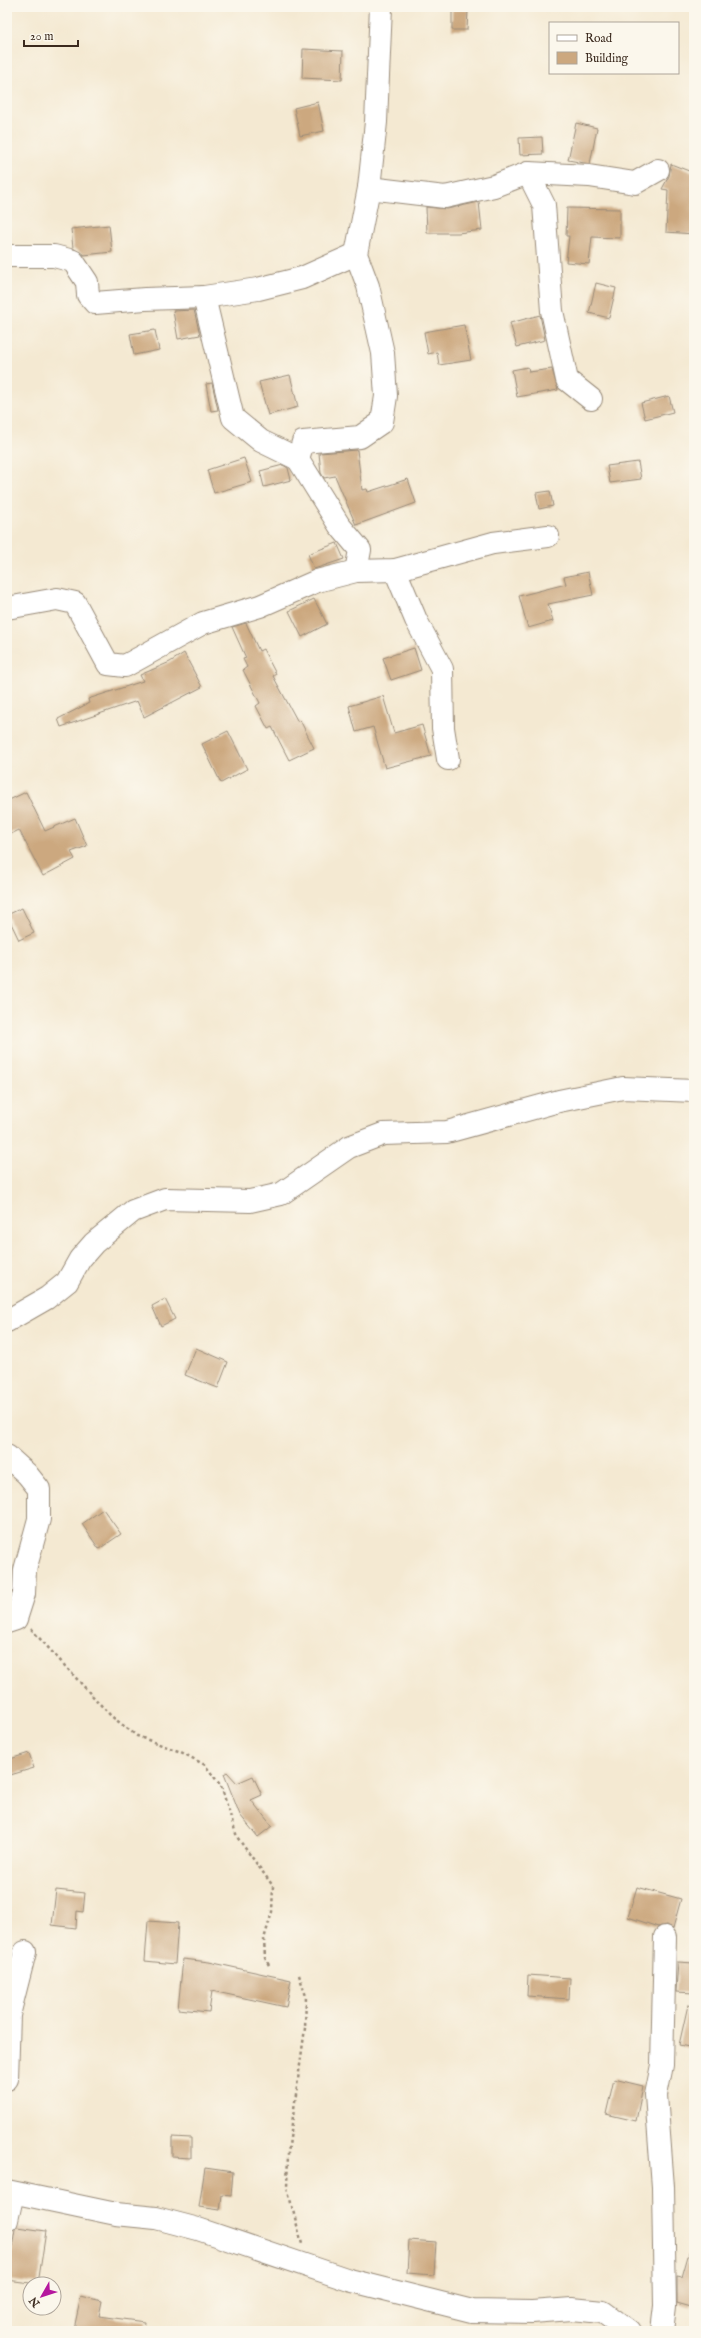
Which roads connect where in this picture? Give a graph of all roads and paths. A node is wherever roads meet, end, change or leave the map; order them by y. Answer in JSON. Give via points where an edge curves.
{"nodes":[{"id":1,"x":381,"y":7,"type":"edge"},
{"id":2,"x":658,"y":170,"type":"dead end"},
{"id":3,"x":528,"y":173,"type":"junction"},
{"id":4,"x":369,"y":188,"type":"junction"},
{"id":5,"x":356,"y":254,"type":"junction"},
{"id":6,"x":7,"y":256,"type":"edge"},
{"id":7,"x":204,"y":297,"type":"junction"},
{"id":8,"x":591,"y":399,"type":"dead end"},
{"id":9,"x":298,"y":459,"type":"junction"},
{"id":10,"x":548,"y":536,"type":"dead end"},
{"id":11,"x":395,"y":570,"type":"junction"},
{"id":12,"x":356,"y":571,"type":"junction"},
{"id":13,"x":7,"y":608,"type":"edge"},
{"id":14,"x":448,"y":758,"type":"dead end"},
{"id":15,"x":694,"y":1091,"type":"edge"},
{"id":16,"x":7,"y":1321,"type":"edge"},
{"id":17,"x":7,"y":1456,"type":"edge"},
{"id":18,"x":12,"y":1621,"type":"edge"},
{"id":19,"x":665,"y":1937,"type":"dead end"},
{"id":20,"x":25,"y":1952,"type":"dead end"},
{"id":21,"x":270,"y":1967,"type":"dead end"},
{"id":22,"x":300,"y":1975,"type":"dead end"},
{"id":23,"x":7,"y":2079,"type":"edge"},
{"id":24,"x":10,"y":2192,"type":"edge"},
{"id":25,"x":7,"y":2220,"type":"edge"},
{"id":26,"x":311,"y":2266,"type":"junction"},
{"id":27,"x":630,"y":2331,"type":"edge"},
{"id":28,"x":662,"y":2331,"type":"edge"}],
"edges":[{"from":1,"to":4,"type":"street","via":[[376,122]]},
{"from":2,"to":3,"type":"street","via":[[634,183],[589,176]]},
{"from":3,"to":4,"type":"street","via":[[494,186],[445,197]]},
{"from":3,"to":8,"type":"street","via":[[544,205],[552,311],[567,380]]},
{"from":4,"to":5,"type":"street"},
{"from":5,"to":7,"type":"street","via":[[302,278],[258,289]]},
{"from":5,"to":9,"type":"street","via":[[368,286],[383,353],[386,396],[382,422],[360,437],[303,442]]},
{"from":6,"to":7,"type":"street","via":[[54,256],[73,261],[86,282],[88,296],[95,303]]},
{"from":7,"to":9,"type":"street","via":[[233,418],[261,441]]},
{"from":9,"to":12,"type":"street","via":[[339,525],[360,550]]},
{"from":10,"to":11,"type":"street","via":[[493,544]]},
{"from":11,"to":12,"type":"street"},
{"from":11,"to":14,"type":"street","via":[[416,620],[442,669],[443,728]]},
{"from":12,"to":13,"type":"street","via":[[317,581],[260,606],[203,623],[125,666],[108,664],[75,603],[57,599]]},
{"from":15,"to":16,"type":"street","via":[[623,1088],[559,1101],[447,1132],[383,1134],[349,1146],[281,1194],[250,1201],[165,1199],[133,1211],[94,1243],[80,1259],[67,1282],[47,1298]]},
{"from":17,"to":18,"type":"street","via":[[39,1489],[39,1519],[25,1570],[24,1594]]},
{"from":18,"to":21,"type":"path","via":[[34,1631],[111,1716],[137,1736],[181,1752],[205,1765],[221,1786],[237,1837],[273,1886],[272,1912],[264,1939],[265,1958]]},
{"from":19,"to":28,"type":"street","via":[[662,2065],[656,2095],[663,2187],[665,2306]]},
{"from":20,"to":23,"type":"street","via":[[9,2015]]},
{"from":22,"to":26,"type":"path","via":[[306,1996],[305,2028],[288,2146],[287,2188],[303,2247]]},
{"from":24,"to":25,"type":"street"},
{"from":24,"to":26,"type":"street","via":[[116,2214],[156,2218],[205,2231]]},
{"from":26,"to":27,"type":"street","via":[[349,2280],[472,2311],[532,2312],[572,2309],[603,2312]]}]}
